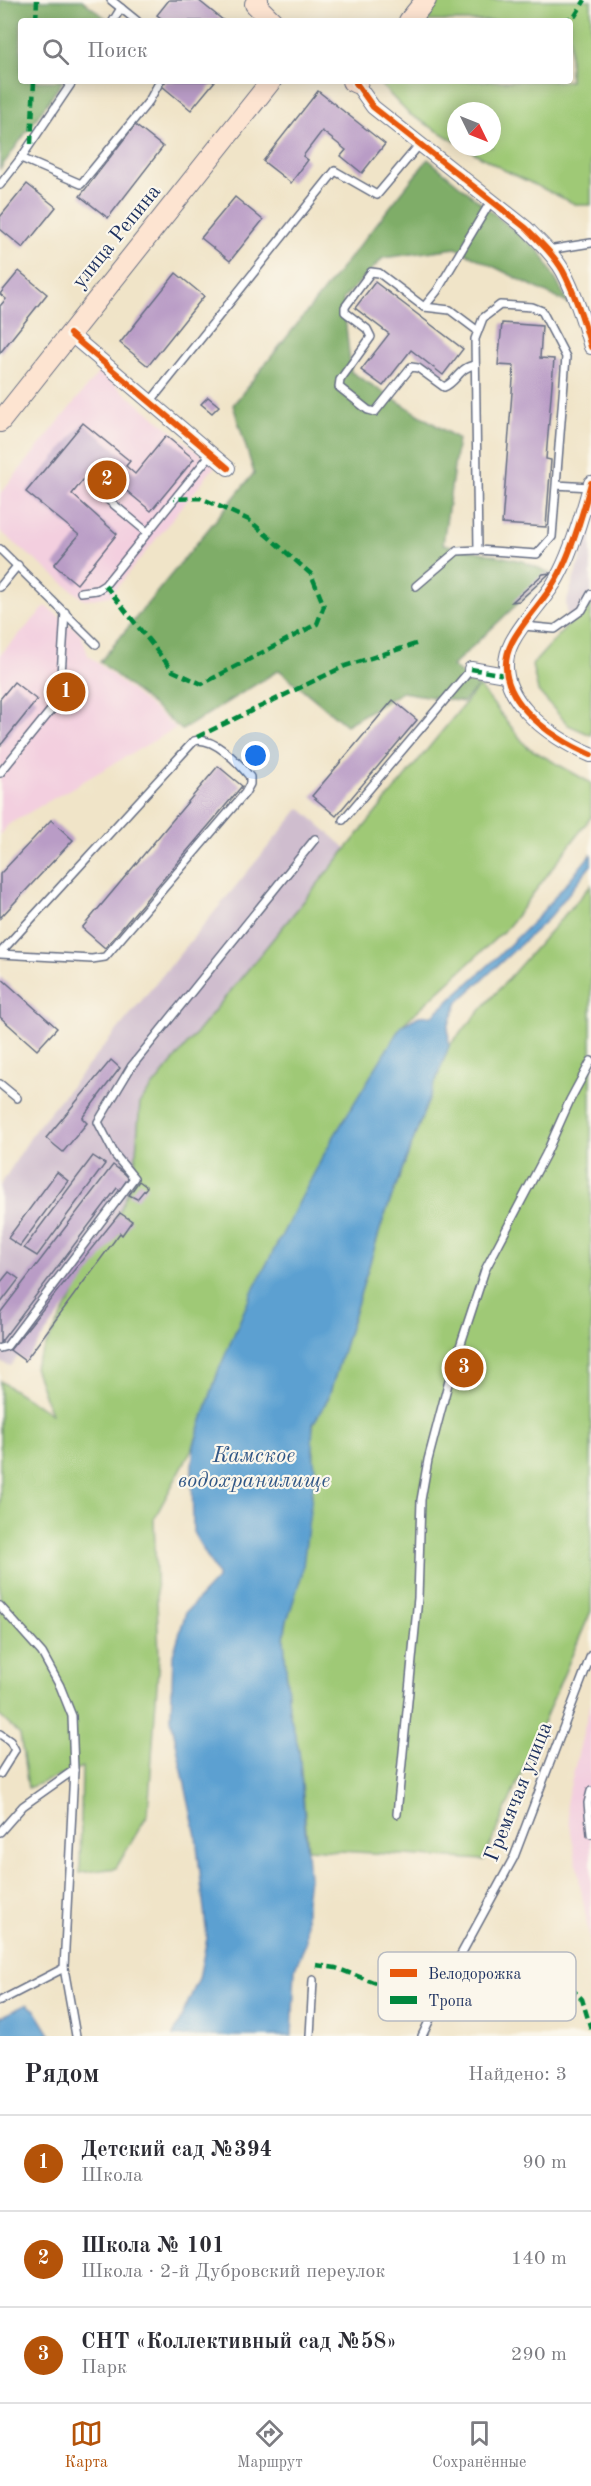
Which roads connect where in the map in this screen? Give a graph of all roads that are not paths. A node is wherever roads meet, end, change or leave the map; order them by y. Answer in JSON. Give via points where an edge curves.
{"nodes":[{"id":1,"x":111,"y":0,"type":"edge"},
{"id":2,"x":253,"y":1,"type":"edge"},
{"id":3,"x":422,"y":1,"type":"edge"},
{"id":4,"x":121,"y":8,"type":"junction"},
{"id":5,"x":115,"y":18,"type":"edge"},
{"id":6,"x":133,"y":18,"type":"edge"},
{"id":7,"x":269,"y":18,"type":"edge"},
{"id":8,"x":411,"y":18,"type":"edge"},
{"id":9,"x":71,"y":84,"type":"edge"},
{"id":10,"x":158,"y":84,"type":"edge"},
{"id":11,"x":269,"y":84,"type":"edge"},
{"id":12,"x":357,"y":84,"type":"edge"},
{"id":13,"x":420,"y":144,"type":"junction"},
{"id":14,"x":21,"y":158,"type":"junction"},
{"id":15,"x":0,"y":184,"type":"edge"},
{"id":16,"x":491,"y":201,"type":"junction"},
{"id":17,"x":591,"y":243,"type":"edge"},
{"id":18,"x":548,"y":250,"type":"junction"},
{"id":19,"x":424,"y":307,"type":"junction"},
{"id":20,"x":478,"y":331,"type":"junction"},
{"id":21,"x":70,"y":334,"type":"junction"},
{"id":22,"x":591,"y":347,"type":"edge"},
{"id":23,"x":475,"y":365,"type":"junction"},
{"id":24,"x":150,"y":402,"type":"junction"},
{"id":25,"x":1,"y":419,"type":"edge"},
{"id":26,"x":211,"y":454,"type":"junction"},
{"id":27,"x":228,"y":468,"type":"dead end"},
{"id":28,"x":556,"y":485,"type":"junction"},
{"id":29,"x":590,"y":485,"type":"edge"},
{"id":30,"x":94,"y":488,"type":"dead end"},
{"id":31,"x":147,"y":532,"type":"junction"},
{"id":32,"x":0,"y":549,"type":"edge"},
{"id":33,"x":478,"y":550,"type":"junction"},
{"id":34,"x":18,"y":565,"type":"junction"},
{"id":35,"x":416,"y":586,"type":"dead end"},
{"id":36,"x":0,"y":587,"type":"edge"},
{"id":37,"x":81,"y":592,"type":"dead end"},
{"id":38,"x":591,"y":594,"type":"edge"},
{"id":39,"x":65,"y":612,"type":"junction"},
{"id":40,"x":524,"y":626,"type":"junction"},
{"id":41,"x":96,"y":644,"type":"dead end"},
{"id":42,"x":471,"y":669,"type":"joint"},
{"id":43,"x":505,"y":675,"type":"junction"},
{"id":44,"x":591,"y":755,"type":"edge"},
{"id":45,"x":0,"y":773,"type":"edge"},
{"id":46,"x":343,"y":820,"type":"dead end"},
{"id":47,"x":315,"y":839,"type":"dead end"},
{"id":48,"x":0,"y":953,"type":"edge"},
{"id":49,"x":591,"y":1061,"type":"edge"},
{"id":50,"x":0,"y":1084,"type":"edge"},
{"id":51,"x":17,"y":1098,"type":"dead end"},
{"id":52,"x":0,"y":1348,"type":"edge"},
{"id":53,"x":0,"y":1606,"type":"edge"},
{"id":54,"x":591,"y":1655,"type":"edge"},
{"id":55,"x":0,"y":1734,"type":"edge"},
{"id":56,"x":74,"y":1770,"type":"junction"},
{"id":57,"x":0,"y":1774,"type":"edge"},
{"id":58,"x":591,"y":1791,"type":"edge"},
{"id":59,"x":397,"y":1814,"type":"dead end"},
{"id":60,"x":0,"y":1832,"type":"edge"},
{"id":61,"x":591,"y":1834,"type":"edge"},
{"id":62,"x":462,"y":1952,"type":"edge"},
{"id":63,"x":64,"y":1968,"type":"junction"},
{"id":64,"x":313,"y":1980,"type":"dead end"},
{"id":65,"x":0,"y":2001,"type":"edge"},
{"id":66,"x":429,"y":2021,"type":"edge"},
{"id":67,"x":76,"y":2036,"type":"edge"},
{"id":68,"x":310,"y":2036,"type":"edge"},
{"id":69,"x":422,"y":2036,"type":"edge"}],
"edges":[{"from":1,"to":4,"type":"lane"},
{"from":2,"to":7,"type":"main road"},
{"from":3,"to":8,"type":"main road"},
{"from":4,"to":5,"type":"lane"},
{"from":4,"to":6,"type":"lane"},
{"from":9,"to":14,"type":"lane"},
{"from":10,"to":14,"type":"lane","via":[[149,101],[81,184]]},
{"from":11,"to":21,"type":"main road","name":"улица Репина"},
{"from":12,"to":13,"type":"street","via":[[373,107]]},
{"from":13,"to":16,"type":"street"},
{"from":13,"to":24,"type":"lane","via":[[377,195],[335,171]]},
{"from":14,"to":15,"type":"lane"},
{"from":16,"to":18,"type":"street"},
{"from":16,"to":19,"type":"lane"},
{"from":17,"to":18,"type":"lane"},
{"from":18,"to":22,"type":"street","via":[[563,270]]},
{"from":19,"to":20,"type":"lane","via":[[450,310]]},
{"from":19,"to":23,"type":"lane","via":[[379,273],[371,272],[345,307],[345,312],[371,337],[340,380],[341,390],[375,412],[411,367],[444,387],[465,367]]},
{"from":20,"to":23,"type":"lane"},
{"from":20,"to":28,"type":"lane","via":[[483,318],[500,305],[532,307],[545,315],[566,357]]},
{"from":21,"to":24,"type":"street"},
{"from":21,"to":25,"type":"main road","name":"улица Репина"},
{"from":23,"to":33,"type":"lane"},
{"from":24,"to":26,"type":"street"},
{"from":26,"to":27,"type":"street"},
{"from":26,"to":31,"type":"lane"},
{"from":28,"to":29,"type":"lane"},
{"from":28,"to":33,"type":"lane","via":[[552,537],[537,554]]},
{"from":29,"to":40,"type":"street","via":[[558,577]]},
{"from":30,"to":31,"type":"lane"},
{"from":31,"to":37,"type":"lane","via":[[101,588]]},
{"from":32,"to":34,"type":"lane"},
{"from":33,"to":35,"type":"lane","via":[[457,550]]},
{"from":34,"to":36,"type":"lane"},
{"from":34,"to":39,"type":"lane"},
{"from":38,"to":40,"type":"lane","via":[[582,610],[555,629]]},
{"from":39,"to":41,"type":"lane"},
{"from":39,"to":45,"type":"lane","via":[[56,704]]},
{"from":40,"to":43,"type":"street","via":[[506,658]]},
{"from":42,"to":43,"type":"street"},
{"from":42,"to":46,"type":"lane"},
{"from":43,"to":44,"type":"street","via":[[513,694],[532,716],[566,745]]},
{"from":47,"to":52,"type":"lane","via":[[131,1066],[98,1122],[115,1155],[134,1178],[7,1346]]},
{"from":48,"to":48,"type":"lane","via":[[194,741],[212,743],[249,777],[245,793],[105,957],[92,960]]},
{"from":49,"to":59,"type":"lane","via":[[485,1270],[428,1460],[421,1500],[418,1598]]},
{"from":50,"to":51,"type":"lane"},
{"from":53,"to":56,"type":"lane","via":[[42,1653],[60,1686],[72,1716]]},
{"from":54,"to":62,"type":"lane","name":"Гремячая улица","via":[[514,1857]]},
{"from":55,"to":57,"type":"lane","via":[[15,1750]]},
{"from":56,"to":60,"type":"lane","via":[[23,1806]]},
{"from":56,"to":63,"type":"lane"},
{"from":58,"to":61,"type":"lane"},
{"from":63,"to":65,"type":"lane"},
{"from":63,"to":67,"type":"lane"},
{"from":64,"to":68,"type":"lane"},
{"from":66,"to":69,"type":"lane","name":"Гремячая улица"}]}
